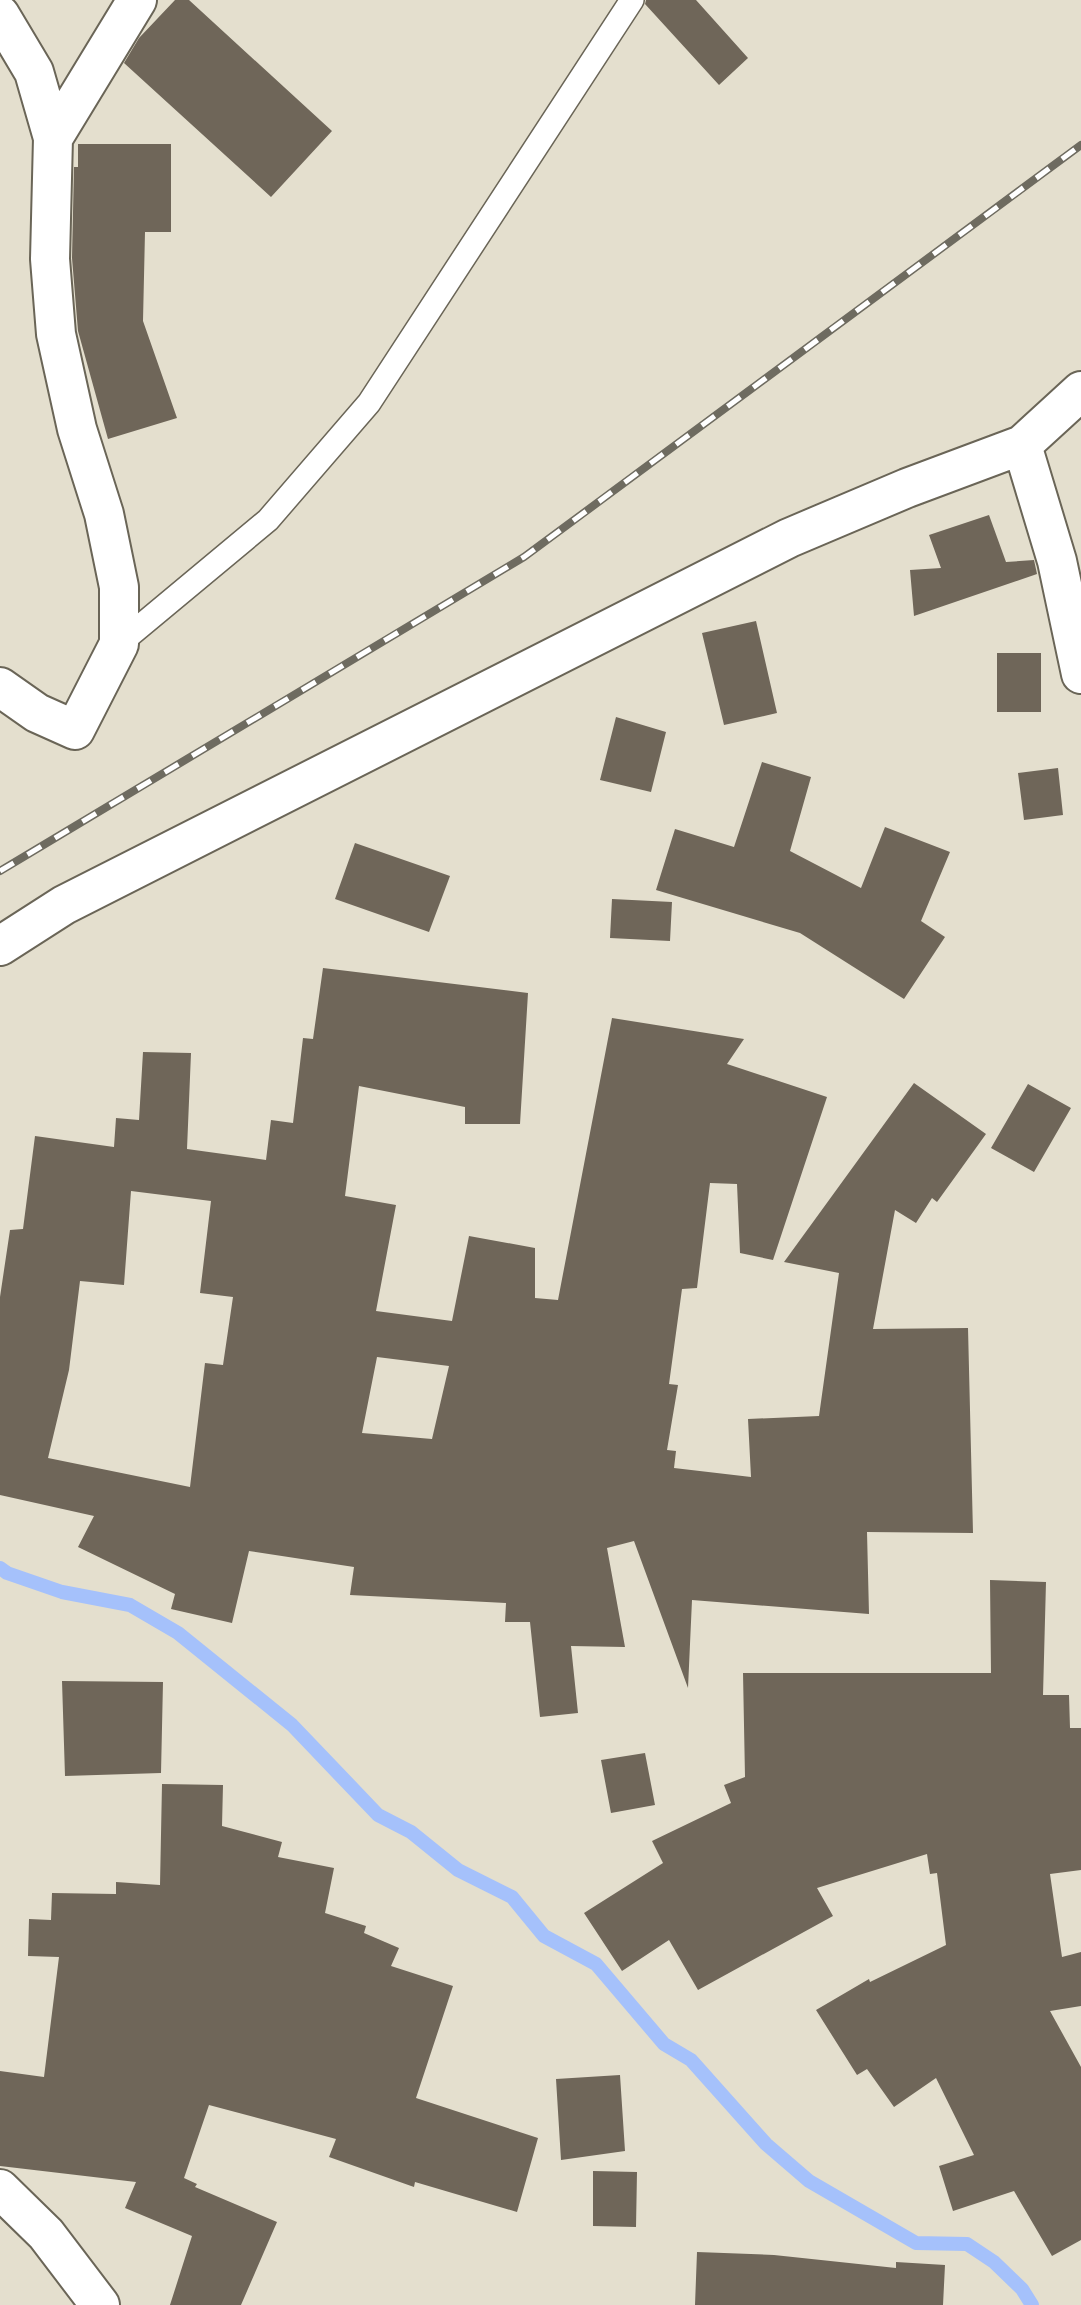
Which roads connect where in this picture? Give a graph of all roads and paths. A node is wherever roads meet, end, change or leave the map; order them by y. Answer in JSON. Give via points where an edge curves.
{"nodes":[{"id":1,"x":137,"y":0,"type":"edge"},
{"id":2,"x":632,"y":0,"type":"edge"},
{"id":3,"x":0,"y":15,"type":"edge"},
{"id":4,"x":53,"y":138,"type":"junction"},
{"id":5,"x":1073,"y":414,"type":"edge"},
{"id":6,"x":1022,"y":445,"type":"junction"},
{"id":7,"x":119,"y":643,"type":"junction"},
{"id":8,"x":1081,"y":674,"type":"edge"},
{"id":9,"x":0,"y":687,"type":"edge"},
{"id":10,"x":0,"y":946,"type":"edge"},
{"id":11,"x":0,"y":2189,"type":"edge"},
{"id":12,"x":100,"y":2305,"type":"edge"}],
"edges":[{"from":1,"to":4,"type":"street"},
{"from":2,"to":7,"type":"lane","via":[[369,403],[268,520]]},
{"from":3,"to":4,"type":"street","via":[[34,72]]},
{"from":4,"to":7,"type":"street","via":[[50,259],[56,334],[120,587]]},
{"from":5,"to":6,"type":"street"},
{"from":6,"to":8,"type":"street","via":[[1057,561]]},
{"from":6,"to":10,"type":"street","via":[[789,538],[64,905]]},
{"from":7,"to":9,"type":"street","via":[[75,730],[37,713]]},
{"from":11,"to":12,"type":"street","via":[[46,2234]]}]}
